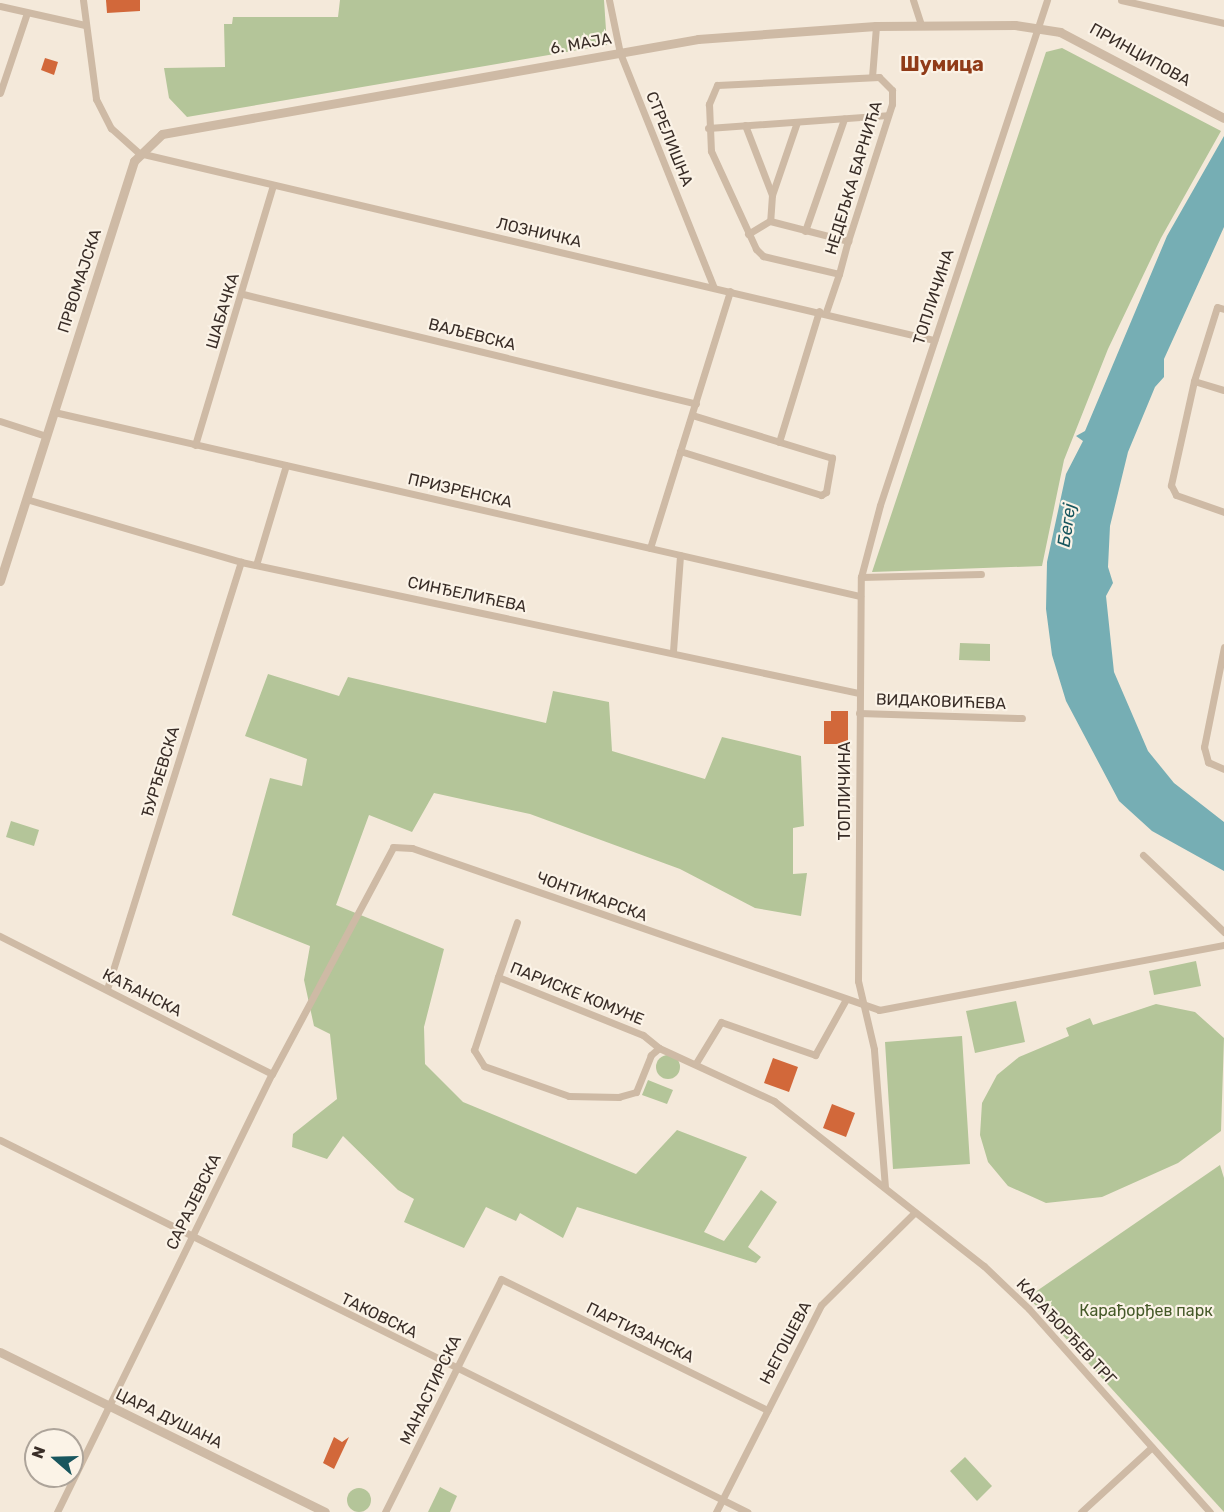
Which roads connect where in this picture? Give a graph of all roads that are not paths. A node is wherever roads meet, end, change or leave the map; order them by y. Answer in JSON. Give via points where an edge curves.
{"nodes":[{"id":1,"x":83,"y":0,"type":"edge"},
{"id":2,"x":609,"y":0,"type":"edge"},
{"id":3,"x":913,"y":0,"type":"edge"},
{"id":4,"x":1047,"y":0,"type":"edge"},
{"id":5,"x":1121,"y":0,"type":"edge"},
{"id":6,"x":0,"y":6,"type":"edge"},
{"id":7,"x":27,"y":12,"type":"junction"},
{"id":8,"x":1224,"y":23,"type":"edge"},
{"id":9,"x":921,"y":25,"type":"junction"},
{"id":10,"x":85,"y":26,"type":"junction"},
{"id":11,"x":876,"y":26,"type":"junction"},
{"id":12,"x":1039,"y":27,"type":"junction"},
{"id":13,"x":620,"y":53,"type":"junction"},
{"id":14,"x":872,"y":77,"type":"junction"},
{"id":15,"x":0,"y":93,"type":"edge"},
{"id":16,"x":888,"y":115,"type":"junction"},
{"id":17,"x":844,"y":118,"type":"junction"},
{"id":18,"x":1224,"y":118,"type":"edge"},
{"id":19,"x":796,"y":122,"type":"junction"},
{"id":20,"x":745,"y":125,"type":"junction"},
{"id":21,"x":708,"y":128,"type":"junction"},
{"id":22,"x":139,"y":153,"type":"junction"},
{"id":23,"x":273,"y":185,"type":"junction"},
{"id":24,"x":772,"y":195,"type":"junction"},
{"id":25,"x":770,"y":220,"type":"junction"},
{"id":26,"x":805,"y":231,"type":"junction"},
{"id":27,"x":748,"y":234,"type":"junction"},
{"id":28,"x":848,"y":241,"type":"junction"},
{"id":29,"x":838,"y":274,"type":"junction"},
{"id":30,"x":713,"y":286,"type":"junction"},
{"id":31,"x":730,"y":291,"type":"junction"},
{"id":32,"x":243,"y":294,"type":"junction"},
{"id":33,"x":1224,"y":309,"type":"edge"},
{"id":34,"x":823,"y":312,"type":"junction"},
{"id":35,"x":934,"y":340,"type":"junction"},
{"id":36,"x":1194,"y":381,"type":"junction"},
{"id":37,"x":1224,"y":390,"type":"edge"},
{"id":38,"x":696,"y":404,"type":"junction"},
{"id":39,"x":54,"y":412,"type":"junction"},
{"id":40,"x":692,"y":415,"type":"junction"},
{"id":41,"x":0,"y":421,"type":"edge"},
{"id":42,"x":46,"y":436,"type":"junction"},
{"id":43,"x":779,"y":442,"type":"junction"},
{"id":44,"x":195,"y":445,"type":"junction"},
{"id":45,"x":680,"y":451,"type":"junction"},
{"id":46,"x":286,"y":465,"type":"junction"},
{"id":47,"x":26,"y":499,"type":"junction"},
{"id":48,"x":1224,"y":512,"type":"edge"},
{"id":49,"x":650,"y":548,"type":"junction"},
{"id":50,"x":680,"y":555,"type":"junction"},
{"id":51,"x":241,"y":562,"type":"junction"},
{"id":52,"x":256,"y":565,"type":"junction"},
{"id":53,"x":981,"y":574,"type":"dead end"},
{"id":54,"x":861,"y":577,"type":"junction"},
{"id":55,"x":0,"y":581,"type":"edge"},
{"id":56,"x":860,"y":596,"type":"junction"},
{"id":57,"x":1224,"y":647,"type":"edge"},
{"id":58,"x":673,"y":651,"type":"junction"},
{"id":59,"x":859,"y":693,"type":"junction"},
{"id":60,"x":860,"y":713,"type":"junction"},
{"id":61,"x":1022,"y":718,"type":"dead end"},
{"id":62,"x":1224,"y":768,"type":"edge"},
{"id":63,"x":1143,"y":855,"type":"dead end"},
{"id":64,"x":360,"y":905,"type":"joint"},
{"id":65,"x":517,"y":922,"type":"dead end"},
{"id":66,"x":1224,"y":932,"type":"edge"},
{"id":67,"x":0,"y":936,"type":"edge"},
{"id":68,"x":1224,"y":945,"type":"edge"},
{"id":69,"x":498,"y":977,"type":"junction"},
{"id":70,"x":106,"y":989,"type":"junction"},
{"id":71,"x":846,"y":1001,"type":"junction"},
{"id":72,"x":862,"y":1005,"type":"junction"},
{"id":73,"x":659,"y":1048,"type":"junction"},
{"id":74,"x":696,"y":1063,"type":"junction"},
{"id":75,"x":272,"y":1074,"type":"junction"},
{"id":76,"x":0,"y":1140,"type":"edge"},
{"id":77,"x":885,"y":1187,"type":"junction"},
{"id":78,"x":915,"y":1212,"type":"junction"},
{"id":79,"x":191,"y":1238,"type":"junction"},
{"id":80,"x":501,"y":1280,"type":"joint"},
{"id":81,"x":0,"y":1352,"type":"edge"},
{"id":82,"x":456,"y":1370,"type":"junction"},
{"id":83,"x":110,"y":1406,"type":"junction"},
{"id":84,"x":767,"y":1410,"type":"junction"},
{"id":85,"x":1152,"y":1447,"type":"junction"},
{"id":86,"x":722,"y":1499,"type":"junction"},
{"id":87,"x":57,"y":1512,"type":"edge"},
{"id":88,"x":325,"y":1512,"type":"edge"},
{"id":89,"x":385,"y":1512,"type":"edge"},
{"id":90,"x":716,"y":1512,"type":"edge"},
{"id":91,"x":747,"y":1512,"type":"edge"},
{"id":92,"x":1081,"y":1512,"type":"edge"},
{"id":93,"x":1210,"y":1512,"type":"edge"}],
"edges":[{"from":1,"to":10,"type":"street"},
{"from":2,"to":13,"type":"street","name":"СТРЕЛИШНА"},
{"from":3,"to":9,"type":"street"},
{"from":4,"to":12,"type":"street","name":"ТОПЛИЧИНА"},
{"from":5,"to":8,"type":"street"},
{"from":6,"to":7,"type":"street"},
{"from":7,"to":10,"type":"street"},
{"from":7,"to":15,"type":"street"},
{"from":9,"to":11,"type":"street","name":"6. МАЈА"},
{"from":9,"to":12,"type":"street","name":"6. МАЈА"},
{"from":10,"to":22,"type":"street","via":[[91,82],[101,113],[121,140]]},
{"from":11,"to":13,"type":"street","name":"6. МАЈА","via":[[698,39]]},
{"from":11,"to":14,"type":"street","name":"НЕДЕЉКА БАРНИЋА"},
{"from":12,"to":18,"type":"street","name":"ПРИНЦИПОВА","via":[[1088,43]]},
{"from":12,"to":35,"type":"street","name":"ТОПЛИЧИНА"},
{"from":13,"to":22,"type":"street","name":"6. МАЈА","via":[[189,127],[156,137]]},
{"from":13,"to":30,"type":"street","name":"СТРЕЛИШНА"},
{"from":14,"to":16,"type":"street","name":"НЕДЕЉКА БАРНИЋА","via":[[882,78],[892,90]]},
{"from":14,"to":21,"type":"street","via":[[722,83],[710,99]]},
{"from":16,"to":17,"type":"street"},
{"from":16,"to":28,"type":"street","name":"НЕДЕЉКА БАРНИЋА"},
{"from":17,"to":19,"type":"street"},
{"from":17,"to":26,"type":"street"},
{"from":19,"to":20,"type":"street"},
{"from":19,"to":24,"type":"street"},
{"from":20,"to":21,"type":"street"},
{"from":20,"to":24,"type":"street"},
{"from":21,"to":27,"type":"street","via":[[711,151]]},
{"from":22,"to":23,"type":"street","name":"ЛОЗНИЧКА"},
{"from":22,"to":39,"type":"street","name":"ПРВОМАЈСКА"},
{"from":23,"to":30,"type":"street","name":"ЛОЗНИЧКА"},
{"from":23,"to":32,"type":"street","name":"ШАБАЧКА"},
{"from":24,"to":25,"type":"street"},
{"from":25,"to":26,"type":"street"},
{"from":25,"to":27,"type":"street"},
{"from":26,"to":28,"type":"street"},
{"from":27,"to":29,"type":"street","via":[[763,256]]},
{"from":28,"to":29,"type":"street","name":"НЕДЕЉКА БАРНИЋА"},
{"from":29,"to":34,"type":"street","name":"НЕДЕЉКА БАРНИЋА"},
{"from":30,"to":31,"type":"street","name":"ЛОЗНИЧКА"},
{"from":31,"to":34,"type":"street","name":"ЛОЗНИЧКА"},
{"from":31,"to":38,"type":"street"},
{"from":32,"to":38,"type":"street","name":"ВАЉЕВСКА"},
{"from":32,"to":44,"type":"street","name":"ШАБАЧКА"},
{"from":33,"to":36,"type":"street","via":[[1217,307]]},
{"from":34,"to":35,"type":"street","name":"ЛОЗНИЧКА"},
{"from":34,"to":43,"type":"street","name":"НЕДЕЉКА БАРНИЋА"},
{"from":35,"to":54,"type":"street","name":"ТОПЛИЧИНА"},
{"from":36,"to":37,"type":"street"},
{"from":36,"to":48,"type":"street","via":[[1172,480],[1176,495]]},
{"from":38,"to":40,"type":"street"},
{"from":39,"to":42,"type":"street","name":"ПРВОМАЈСКА"},
{"from":39,"to":44,"type":"street","name":"ПРИЗРЕНСКА"},
{"from":40,"to":43,"type":"street"},
{"from":40,"to":45,"type":"street"},
{"from":41,"to":42,"type":"street"},
{"from":42,"to":47,"type":"street","name":"ПРВОМАЈСКА"},
{"from":43,"to":45,"type":"street","via":[[832,458],[826,492],[821,495]]},
{"from":44,"to":46,"type":"street","name":"ПРИЗРЕНСКА"},
{"from":45,"to":49,"type":"street"},
{"from":46,"to":49,"type":"street","name":"ПРИЗРЕНСКА"},
{"from":46,"to":52,"type":"street"},
{"from":47,"to":51,"type":"street","name":"СИНЂЕЛИЋЕВА"},
{"from":47,"to":55,"type":"street","name":"ПРВОМАЈСКА"},
{"from":49,"to":50,"type":"street","name":"ПРИЗРЕНСКА"},
{"from":50,"to":56,"type":"street","name":"ПРИЗРЕНСКА"},
{"from":50,"to":58,"type":"street"},
{"from":51,"to":52,"type":"street","name":"СИНЂЕЛИЋЕВА"},
{"from":51,"to":70,"type":"street","name":"ЂУРЂЕВСКА"},
{"from":52,"to":58,"type":"street","name":"СИНЂЕЛИЋЕВА"},
{"from":53,"to":54,"type":"street"},
{"from":54,"to":56,"type":"street","name":"ТОПЛИЧИНА"},
{"from":56,"to":59,"type":"street","name":"ТОПЛИЧИНА"},
{"from":57,"to":62,"type":"street","via":[[1204,747],[1208,762]]},
{"from":58,"to":59,"type":"street","name":"СИНЂЕЛИЋЕВА"},
{"from":59,"to":60,"type":"street","name":"ТОПЛИЧИНА"},
{"from":60,"to":61,"type":"street","name":"ВИДАКОВИЋЕВА"},
{"from":60,"to":72,"type":"street","name":"ТОПЛИЧИНА","via":[[858,981]]},
{"from":63,"to":66,"type":"street"},
{"from":64,"to":71,"type":"street","name":"ЧОНТИКАРСКА","via":[[389,851],[403,845]]},
{"from":64,"to":75,"type":"street","name":"САРАЈЕВСКА"},
{"from":65,"to":69,"type":"street","name":"ПАРИСКЕ КОМУНЕ"},
{"from":67,"to":70,"type":"street","name":"КАЋАНСКА"},
{"from":68,"to":72,"type":"street","via":[[893,1009]]},
{"from":69,"to":73,"type":"street","name":"ПАРИСКЕ КОМУНЕ","via":[[597,1014],[643,1035]]},
{"from":69,"to":73,"type":"street","name":"ПАРИСКЕ КОМУНЕ","via":[[475,1043],[475,1057],[484,1066],[569,1096],[620,1097],[636,1092],[651,1055]]},
{"from":70,"to":75,"type":"street","name":"КАЋАНСКА"},
{"from":71,"to":72,"type":"street"},
{"from":71,"to":74,"type":"street","via":[[815,1055],[721,1022]]},
{"from":72,"to":77,"type":"street","via":[[874,1049]]},
{"from":73,"to":74,"type":"street","name":"КАРАЂОРЂЕВ ТРГ"},
{"from":74,"to":77,"type":"street","name":"КАРАЂОРЂЕВ ТРГ","via":[[774,1101]]},
{"from":75,"to":79,"type":"street","name":"САРАЈЕВСКА"},
{"from":76,"to":79,"type":"street","name":"ТАКОВСКА"},
{"from":77,"to":78,"type":"street","name":"КАРАЂОРЂЕВ ТРГ"},
{"from":78,"to":84,"type":"street","name":"ЊЕГОШЕВА","via":[[821,1305]]},
{"from":78,"to":85,"type":"street","name":"КАРАЂОРЂЕВ ТРГ","via":[[1029,1309]]},
{"from":79,"to":82,"type":"street","name":"ТАКОВСКА"},
{"from":79,"to":83,"type":"street","name":"САРАЈЕВСКА"},
{"from":80,"to":82,"type":"street","name":"МАНАСТИРСКА"},
{"from":80,"to":84,"type":"street","name":"ПАРТИЗАНСКА"},
{"from":81,"to":83,"type":"street","name":"ЦАРА ДУШАНА"},
{"from":82,"to":86,"type":"street","name":"ТАКОВСКА"},
{"from":82,"to":89,"type":"street","name":"МАНАСТИРСКА"},
{"from":83,"to":87,"type":"street","name":"САРАЈЕВСКА"},
{"from":83,"to":88,"type":"street","name":"ЦАРА ДУШАНА"},
{"from":84,"to":86,"type":"street","name":"ЊЕГОШЕВА"},
{"from":85,"to":92,"type":"street"},
{"from":85,"to":93,"type":"street","name":"КАРАЂОРЂЕВ ТРГ"},
{"from":86,"to":90,"type":"street","name":"ЊЕГОШЕВА"},
{"from":86,"to":91,"type":"street","name":"ТАКОВСКА"}]}
